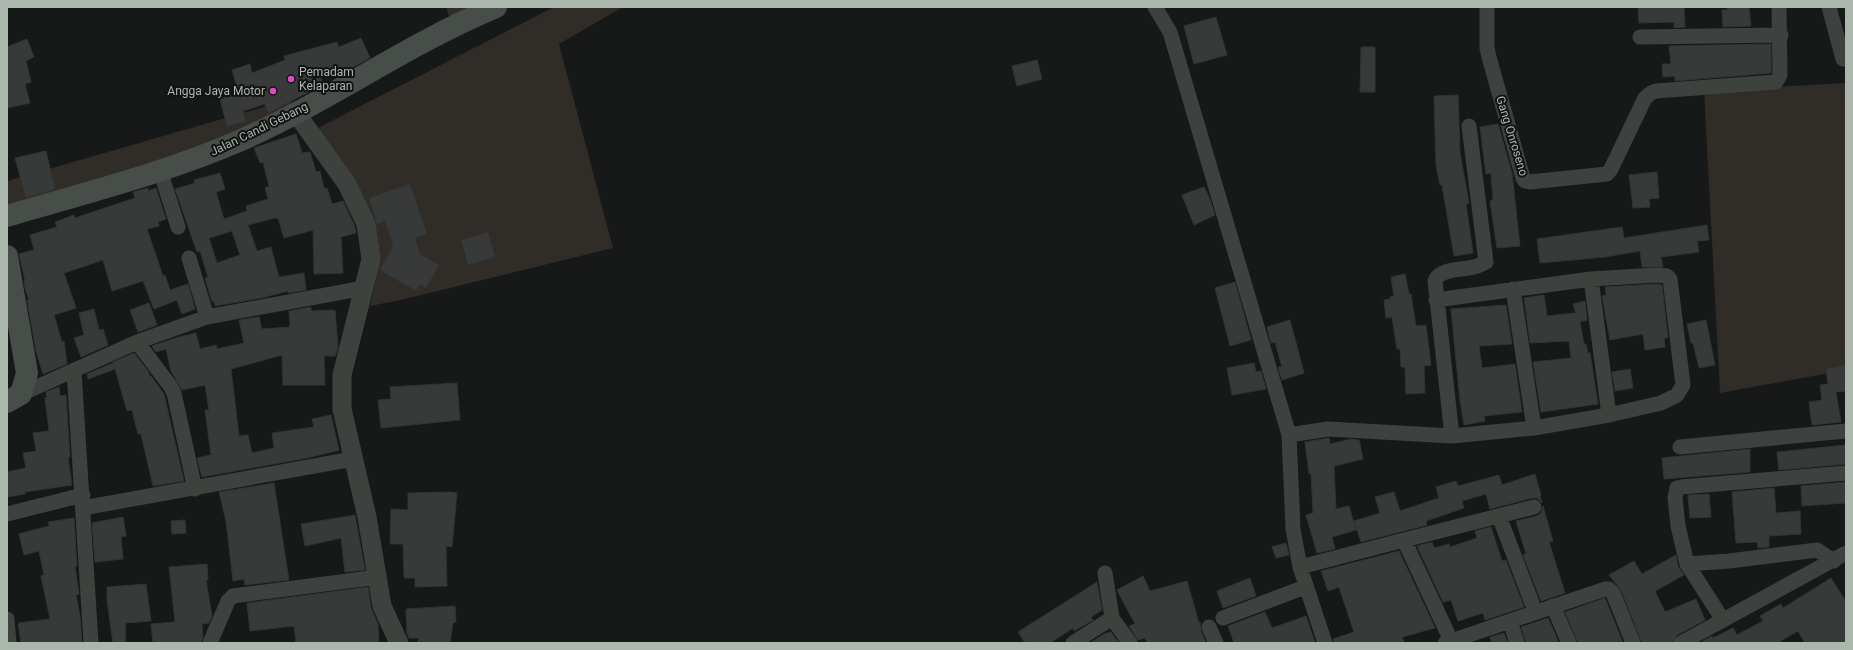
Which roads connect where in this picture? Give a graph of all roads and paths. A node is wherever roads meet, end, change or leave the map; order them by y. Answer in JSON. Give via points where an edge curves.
{"nodes":[{"id":1,"x":496,"y":7,"type":"edge"},
{"id":2,"x":1155,"y":7,"type":"edge"},
{"id":3,"x":1487,"y":7,"type":"edge"},
{"id":4,"x":1779,"y":7,"type":"edge"},
{"id":5,"x":1829,"y":7,"type":"edge"},
{"id":6,"x":1781,"y":35,"type":"junction"},
{"id":7,"x":1640,"y":37,"type":"dead end"},
{"id":8,"x":1843,"y":59,"type":"dead end"},
{"id":9,"x":296,"y":113,"type":"junction"},
{"id":10,"x":1469,"y":126,"type":"dead end"},
{"id":11,"x":160,"y":170,"type":"junction"},
{"id":12,"x":7,"y":216,"type":"edge"},
{"id":13,"x":178,"y":227,"type":"dead end"},
{"id":14,"x":7,"y":256,"type":"edge"},
{"id":15,"x":189,"y":258,"type":"dead end"},
{"id":16,"x":1591,"y":279,"type":"junction"},
{"id":17,"x":364,"y":288,"type":"junction"},
{"id":18,"x":1513,"y":289,"type":"junction"},
{"id":19,"x":1436,"y":300,"type":"junction"},
{"id":20,"x":207,"y":317,"type":"junction"},
{"id":21,"x":137,"y":342,"type":"junction"},
{"id":22,"x":74,"y":371,"type":"junction"},
{"id":23,"x":14,"y":398,"type":"edge"},
{"id":24,"x":1609,"y":415,"type":"junction"},
{"id":25,"x":1534,"y":428,"type":"junction"},
{"id":26,"x":1846,"y":431,"type":"edge"},
{"id":27,"x":1289,"y":435,"type":"junction"},
{"id":28,"x":1452,"y":436,"type":"junction"},
{"id":29,"x":1680,"y":447,"type":"dead end"},
{"id":30,"x":353,"y":459,"type":"junction"},
{"id":31,"x":1846,"y":473,"type":"edge"},
{"id":32,"x":195,"y":489,"type":"junction"},
{"id":33,"x":83,"y":502,"type":"junction"},
{"id":34,"x":1534,"y":507,"type":"dead end"},
{"id":35,"x":7,"y":514,"type":"edge"},
{"id":36,"x":1499,"y":516,"type":"junction"},
{"id":37,"x":1404,"y":540,"type":"junction"},
{"id":38,"x":1840,"y":557,"type":"edge"},
{"id":39,"x":1687,"y":564,"type":"junction"},
{"id":40,"x":1300,"y":567,"type":"junction"},
{"id":41,"x":1106,"y":573,"type":"dead end"},
{"id":42,"x":378,"y":577,"type":"junction"},
{"id":43,"x":1305,"y":586,"type":"junction"},
{"id":44,"x":1532,"y":603,"type":"dead end"},
{"id":45,"x":1553,"y":606,"type":"junction"},
{"id":46,"x":1112,"y":618,"type":"junction"},
{"id":47,"x":1223,"y":618,"type":"dead end"},
{"id":48,"x":7,"y":619,"type":"edge"},
{"id":49,"x":1723,"y":620,"type":"junction"},
{"id":50,"x":1510,"y":622,"type":"junction"},
{"id":51,"x":1209,"y":627,"type":"dead end"},
{"id":52,"x":1446,"y":638,"type":"edge"},
{"id":53,"x":9,"y":643,"type":"edge"},
{"id":54,"x":91,"y":643,"type":"edge"},
{"id":55,"x":210,"y":643,"type":"edge"},
{"id":56,"x":399,"y":643,"type":"edge"},
{"id":57,"x":1073,"y":643,"type":"edge"},
{"id":58,"x":1130,"y":643,"type":"edge"},
{"id":59,"x":1216,"y":643,"type":"edge"},
{"id":60,"x":1325,"y":643,"type":"edge"},
{"id":61,"x":1517,"y":643,"type":"edge"},
{"id":62,"x":1569,"y":643,"type":"edge"},
{"id":63,"x":1633,"y":643,"type":"edge"},
{"id":64,"x":1681,"y":643,"type":"edge"}],
"edges":[{"from":1,"to":9,"type":"main road","name":"Jalan Candi Gebang","via":[[422,42]]},
{"from":2,"to":27,"type":"street","via":[[1170,32]]},
{"from":3,"to":6,"type":"street","name":"Gang Onroseno","via":[[1489,57],[1523,178],[1530,182],[1607,174],[1645,98],[1651,93],[1776,82],[1780,75]]},
{"from":4,"to":6,"type":"street"},
{"from":5,"to":8,"type":"street"},
{"from":6,"to":7,"type":"street"},
{"from":9,"to":11,"type":"main road","name":"Jalan Candi Gebang","via":[[195,159]]},
{"from":9,"to":17,"type":"street","via":[[347,184],[366,224],[371,259]]},
{"from":10,"to":19,"type":"street","via":[[1486,262],[1476,267],[1436,276]]},
{"from":11,"to":12,"type":"main road","name":"Jalan Candi Gebang"},
{"from":11,"to":13,"type":"street"},
{"from":14,"to":23,"type":"main road","via":[[26,373]]},
{"from":15,"to":20,"type":"street"},
{"from":16,"to":18,"type":"street"},
{"from":16,"to":24,"type":"street"},
{"from":16,"to":24,"type":"street","via":[[1657,275],[1670,279],[1683,385],[1677,395],[1661,403]]},
{"from":17,"to":20,"type":"street"},
{"from":17,"to":30,"type":"street","via":[[342,375],[342,409]]},
{"from":18,"to":19,"type":"street"},
{"from":18,"to":25,"type":"street"},
{"from":19,"to":28,"type":"street"},
{"from":20,"to":21,"type":"street"},
{"from":21,"to":22,"type":"street"},
{"from":21,"to":32,"type":"street","via":[[171,387]]},
{"from":22,"to":23,"type":"street"},
{"from":22,"to":33,"type":"street"},
{"from":24,"to":25,"type":"street"},
{"from":25,"to":28,"type":"street"},
{"from":26,"to":29,"type":"street"},
{"from":27,"to":28,"type":"street","via":[[1328,429]]},
{"from":27,"to":40,"type":"street","via":[[1293,529]]},
{"from":30,"to":32,"type":"street"},
{"from":30,"to":42,"type":"street"},
{"from":31,"to":39,"type":"street","via":[[1677,488],[1675,498],[1678,526]]},
{"from":32,"to":33,"type":"street"},
{"from":33,"to":35,"type":"street"},
{"from":33,"to":54,"type":"street"},
{"from":34,"to":36,"type":"street"},
{"from":36,"to":37,"type":"street"},
{"from":36,"to":44,"type":"street"},
{"from":37,"to":40,"type":"street"},
{"from":37,"to":52,"type":"street"},
{"from":38,"to":39,"type":"street","via":[[1817,550]]},
{"from":38,"to":49,"type":"street"},
{"from":39,"to":49,"type":"street"},
{"from":40,"to":43,"type":"street"},
{"from":41,"to":46,"type":"street"},
{"from":42,"to":55,"type":"street","via":[[233,596],[228,600]]},
{"from":42,"to":56,"type":"street","via":[[382,606]]},
{"from":43,"to":47,"type":"street"},
{"from":43,"to":60,"type":"street"},
{"from":45,"to":50,"type":"street"},
{"from":45,"to":62,"type":"street"},
{"from":45,"to":63,"type":"street","via":[[1609,589],[1613,593]]},
{"from":46,"to":57,"type":"street"},
{"from":46,"to":58,"type":"street"},
{"from":48,"to":53,"type":"street"},
{"from":49,"to":64,"type":"street"},
{"from":50,"to":52,"type":"street"},
{"from":50,"to":61,"type":"street"},
{"from":51,"to":59,"type":"street"}]}
